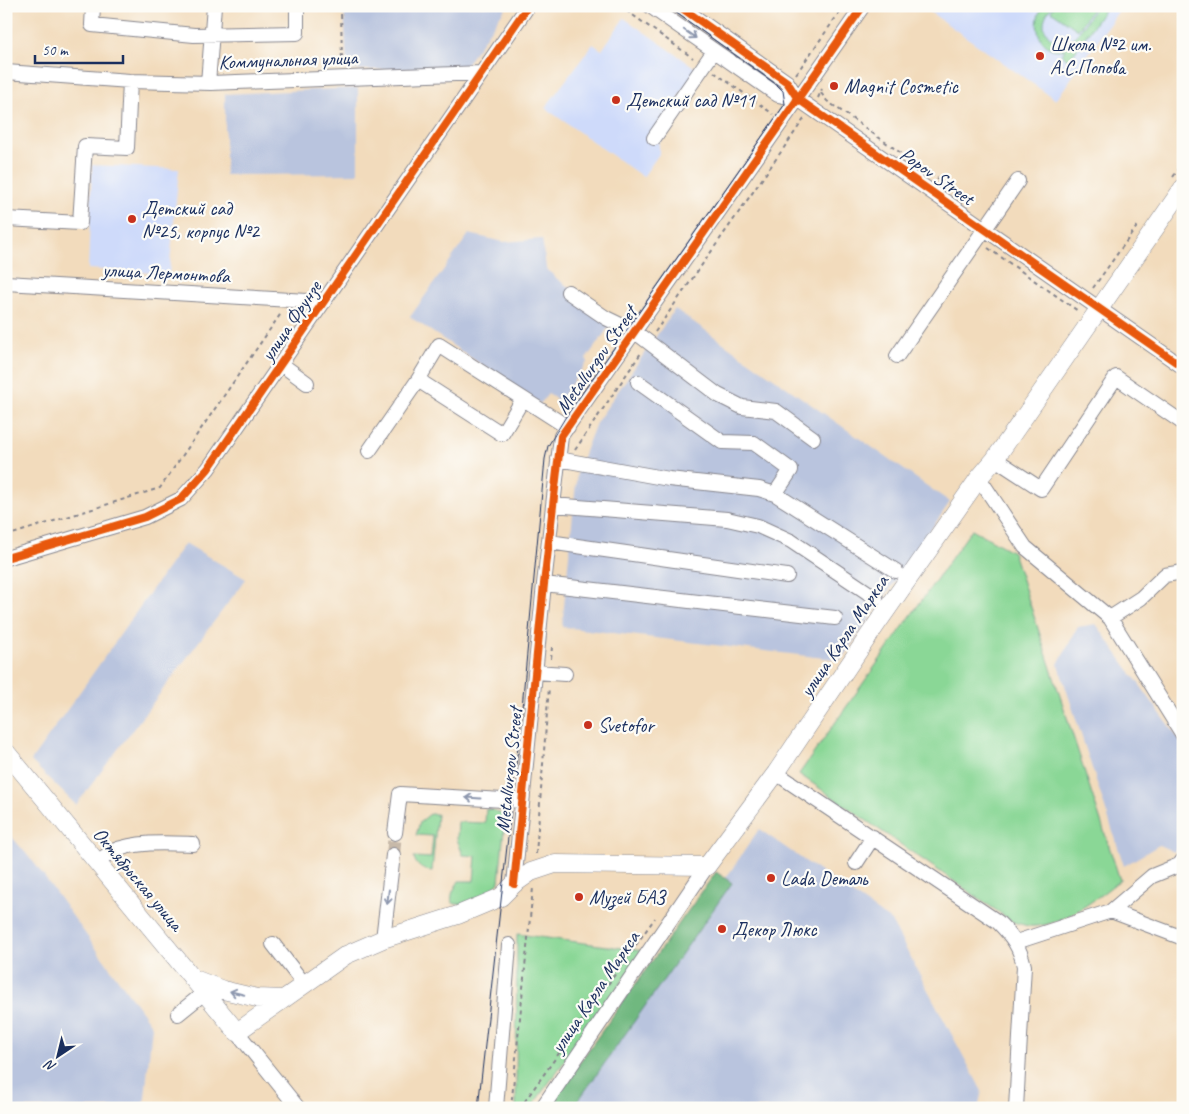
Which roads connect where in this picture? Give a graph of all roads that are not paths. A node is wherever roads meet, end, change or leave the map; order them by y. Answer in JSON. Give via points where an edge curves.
{"nodes":[{"id":1,"x":93,"y":6,"type":"edge"},
{"id":2,"x":214,"y":6,"type":"edge"},
{"id":3,"x":297,"y":6,"type":"edge"},
{"id":4,"x":528,"y":6,"type":"edge"},
{"id":5,"x":650,"y":6,"type":"edge"},
{"id":6,"x":679,"y":6,"type":"edge"},
{"id":7,"x":863,"y":6,"type":"edge"},
{"id":8,"x":210,"y":34,"type":"junction"},
{"id":9,"x":714,"y":51,"type":"junction"},
{"id":10,"x":6,"y":72,"type":"edge"},
{"id":11,"x":482,"y":73,"type":"junction"},
{"id":12,"x":130,"y":81,"type":"junction"},
{"id":13,"x":208,"y":83,"type":"junction"},
{"id":14,"x":798,"y":99,"type":"junction"},
{"id":15,"x":654,"y":138,"type":"dead end"},
{"id":16,"x":1018,"y":181,"type":"dead end"},
{"id":17,"x":1183,"y":188,"type":"edge"},
{"id":18,"x":6,"y":219,"type":"edge"},
{"id":19,"x":985,"y":230,"type":"junction"},
{"id":20,"x":6,"y":283,"type":"edge"},
{"id":21,"x":568,"y":292,"type":"dead end"},
{"id":22,"x":324,"y":302,"type":"junction"},
{"id":23,"x":1098,"y":309,"type":"junction"},
{"id":24,"x":635,"y":332,"type":"junction"},
{"id":25,"x":897,"y":356,"type":"dead end"},
{"id":26,"x":281,"y":364,"type":"junction"},
{"id":27,"x":1183,"y":367,"type":"edge"},
{"id":28,"x":418,"y":380,"type":"junction"},
{"id":29,"x":638,"y":382,"type":"dead end"},
{"id":30,"x":306,"y":383,"type":"dead end"},
{"id":31,"x":523,"y":398,"type":"junction"},
{"id":32,"x":1183,"y":423,"type":"edge"},
{"id":33,"x":568,"y":427,"type":"junction"},
{"id":34,"x":813,"y":438,"type":"dead end"},
{"id":35,"x":369,"y":451,"type":"dead end"},
{"id":36,"x":995,"y":459,"type":"junction"},
{"id":37,"x":563,"y":460,"type":"junction"},
{"id":38,"x":979,"y":478,"type":"junction"},
{"id":39,"x":775,"y":494,"type":"junction"},
{"id":40,"x":553,"y":505,"type":"junction"},
{"id":41,"x":548,"y":542,"type":"junction"},
{"id":42,"x":6,"y":558,"type":"edge"},
{"id":43,"x":896,"y":570,"type":"dead end"},
{"id":44,"x":1183,"y":572,"type":"edge"},
{"id":45,"x":786,"y":576,"type":"dead end"},
{"id":46,"x":544,"y":584,"type":"junction"},
{"id":47,"x":876,"y":598,"type":"dead end"},
{"id":48,"x":835,"y":618,"type":"dead end"},
{"id":49,"x":1110,"y":618,"type":"junction"},
{"id":50,"x":535,"y":672,"type":"junction"},
{"id":51,"x":565,"y":674,"type":"dead end"},
{"id":52,"x":1183,"y":735,"type":"edge"},
{"id":53,"x":6,"y":752,"type":"edge"},
{"id":54,"x":776,"y":773,"type":"junction"},
{"id":55,"x":522,"y":802,"type":"junction"},
{"id":56,"x":395,"y":833,"type":"tunnel mouth"},
{"id":57,"x":873,"y":837,"type":"junction"},
{"id":58,"x":193,"y":844,"type":"dead end"},
{"id":59,"x":393,"y":855,"type":"tunnel mouth"},
{"id":60,"x":1183,"y":860,"type":"edge"},
{"id":61,"x":96,"y":862,"type":"junction"},
{"id":62,"x":856,"y":863,"type":"dead end"},
{"id":63,"x":707,"y":866,"type":"junction"},
{"id":64,"x":514,"y":884,"type":"junction"},
{"id":65,"x":1111,"y":911,"type":"junction"},
{"id":66,"x":1182,"y":937,"type":"edge"},
{"id":67,"x":383,"y":939,"type":"junction"},
{"id":68,"x":1016,"y":942,"type":"junction"},
{"id":69,"x":273,"y":944,"type":"dead end"},
{"id":70,"x":509,"y":945,"type":"dead end"},
{"id":71,"x":192,"y":978,"type":"junction"},
{"id":72,"x":304,"y":984,"type":"junction"},
{"id":73,"x":204,"y":993,"type":"junction"},
{"id":74,"x":284,"y":999,"type":"junction"},
{"id":75,"x":178,"y":1014,"type":"dead end"},
{"id":76,"x":236,"y":1032,"type":"junction"},
{"id":77,"x":298,"y":1108,"type":"edge"},
{"id":78,"x":496,"y":1108,"type":"edge"},
{"id":79,"x":542,"y":1108,"type":"edge"},
{"id":80,"x":1016,"y":1108,"type":"edge"}],
"edges":[{"from":1,"to":8,"type":"street","via":[[92,25]]},
{"from":2,"to":8,"type":"street"},
{"from":3,"to":8,"type":"street","via":[[297,33]]},
{"from":4,"to":11,"type":"street","name":"улица Фрунзе"},
{"from":5,"to":9,"type":"street","name":"Popov Street","one_way":true},
{"from":6,"to":14,"type":"street","name":"Popov Street","via":[[787,82]]},
{"from":7,"to":14,"type":"street","name":"Metallurgov Street","via":[[816,82]]},
{"from":8,"to":13,"type":"street"},
{"from":9,"to":14,"type":"street","name":"Popov Street","via":[[778,95]]},
{"from":9,"to":15,"type":"street"},
{"from":10,"to":12,"type":"street","name":"Коммунальная улица"},
{"from":11,"to":13,"type":"street","name":"Коммунальная улица"},
{"from":11,"to":22,"type":"street","name":"улица Фрунзе"},
{"from":12,"to":13,"type":"street","name":"Коммунальная улица"},
{"from":12,"to":18,"type":"street","via":[[127,148],[85,146],[80,223]]},
{"from":14,"to":19,"type":"street","name":"Popov Street"},
{"from":14,"to":24,"type":"street","name":"Metallurgov Street"},
{"from":16,"to":19,"type":"street"},
{"from":17,"to":23,"type":"main road","name":"улица Карла Маркса"},
{"from":19,"to":23,"type":"street","name":"Popov Street"},
{"from":19,"to":25,"type":"street"},
{"from":20,"to":22,"type":"street","name":"улица Лермонтова"},
{"from":21,"to":24,"type":"street","via":[[606,318]]},
{"from":22,"to":26,"type":"street","name":"улица Фрунзе"},
{"from":23,"to":27,"type":"street","name":"Popov Street"},
{"from":23,"to":36,"type":"main road","name":"улица Карла Маркса"},
{"from":24,"to":33,"type":"street","name":"Metallurgov Street"},
{"from":24,"to":34,"type":"street","via":[[718,395],[742,407],[776,412]]},
{"from":26,"to":30,"type":"street"},
{"from":26,"to":42,"type":"street","name":"улица Фрунзе","via":[[208,469],[181,499],[145,517]]},
{"from":28,"to":31,"type":"street","via":[[439,345]]},
{"from":28,"to":31,"type":"street","via":[[502,434]]},
{"from":28,"to":35,"type":"street"},
{"from":29,"to":39,"type":"street","via":[[722,442],[754,443],[792,470]]},
{"from":31,"to":33,"type":"street"},
{"from":32,"to":36,"type":"street","via":[[1116,377],[1041,489]]},
{"from":33,"to":37,"type":"street","name":"Metallurgov Street","via":[[562,436]]},
{"from":36,"to":38,"type":"main road","name":"улица Карла Маркса"},
{"from":37,"to":39,"type":"street"},
{"from":37,"to":40,"type":"street","name":"Metallurgov Street"},
{"from":38,"to":49,"type":"street","via":[[1025,547]]},
{"from":38,"to":54,"type":"main road","name":"улица Карла Маркса"},
{"from":39,"to":43,"type":"street"},
{"from":40,"to":41,"type":"street","name":"Metallurgov Street"},
{"from":40,"to":47,"type":"street","via":[[727,519],[758,526],[791,542]]},
{"from":41,"to":45,"type":"street"},
{"from":41,"to":46,"type":"street","name":"Metallurgov Street"},
{"from":44,"to":49,"type":"street","via":[[1165,575],[1141,598]]},
{"from":46,"to":48,"type":"street"},
{"from":46,"to":50,"type":"street","name":"Metallurgov Street"},
{"from":49,"to":52,"type":"street"},
{"from":50,"to":51,"type":"street"},
{"from":50,"to":55,"type":"street","name":"Metallurgov Street"},
{"from":53,"to":61,"type":"main road","name":"Октябрьская улица"},
{"from":54,"to":57,"type":"street"},
{"from":54,"to":63,"type":"main road","name":"улица Карла Маркса"},
{"from":55,"to":56,"type":"street","one_way":true,"via":[[400,794]]},
{"from":55,"to":64,"type":"street","name":"Metallurgov Street"},
{"from":57,"to":62,"type":"street"},
{"from":57,"to":68,"type":"street","via":[[998,922]]},
{"from":58,"to":61,"type":"street","via":[[132,846],[114,851]]},
{"from":59,"to":67,"type":"street","one_way":true},
{"from":60,"to":65,"type":"street","via":[[1179,865],[1152,876]]},
{"from":61,"to":71,"type":"main road","name":"Октябрьская улица"},
{"from":63,"to":64,"type":"main road","via":[[555,864],[535,870]]},
{"from":63,"to":79,"type":"street","name":"улица Карла Маркса"},
{"from":64,"to":67,"type":"main road","via":[[501,897],[458,915]]},
{"from":65,"to":66,"type":"street"},
{"from":65,"to":68,"type":"street"},
{"from":67,"to":72,"type":"main road","via":[[346,955]]},
{"from":68,"to":80,"type":"street","via":[[1024,966]]},
{"from":69,"to":72,"type":"street"},
{"from":70,"to":78,"type":"street"},
{"from":71,"to":73,"type":"main road","name":"Октябрьская улица"},
{"from":74,"to":71,"type":"main road","one_way":true,"via":[[257,998]]},
{"from":72,"to":74,"type":"main road"},
{"from":73,"to":75,"type":"street"},
{"from":73,"to":76,"type":"main road","name":"Октябрьская улица"},
{"from":74,"to":76,"type":"main road"},
{"from":76,"to":77,"type":"street"}]}
